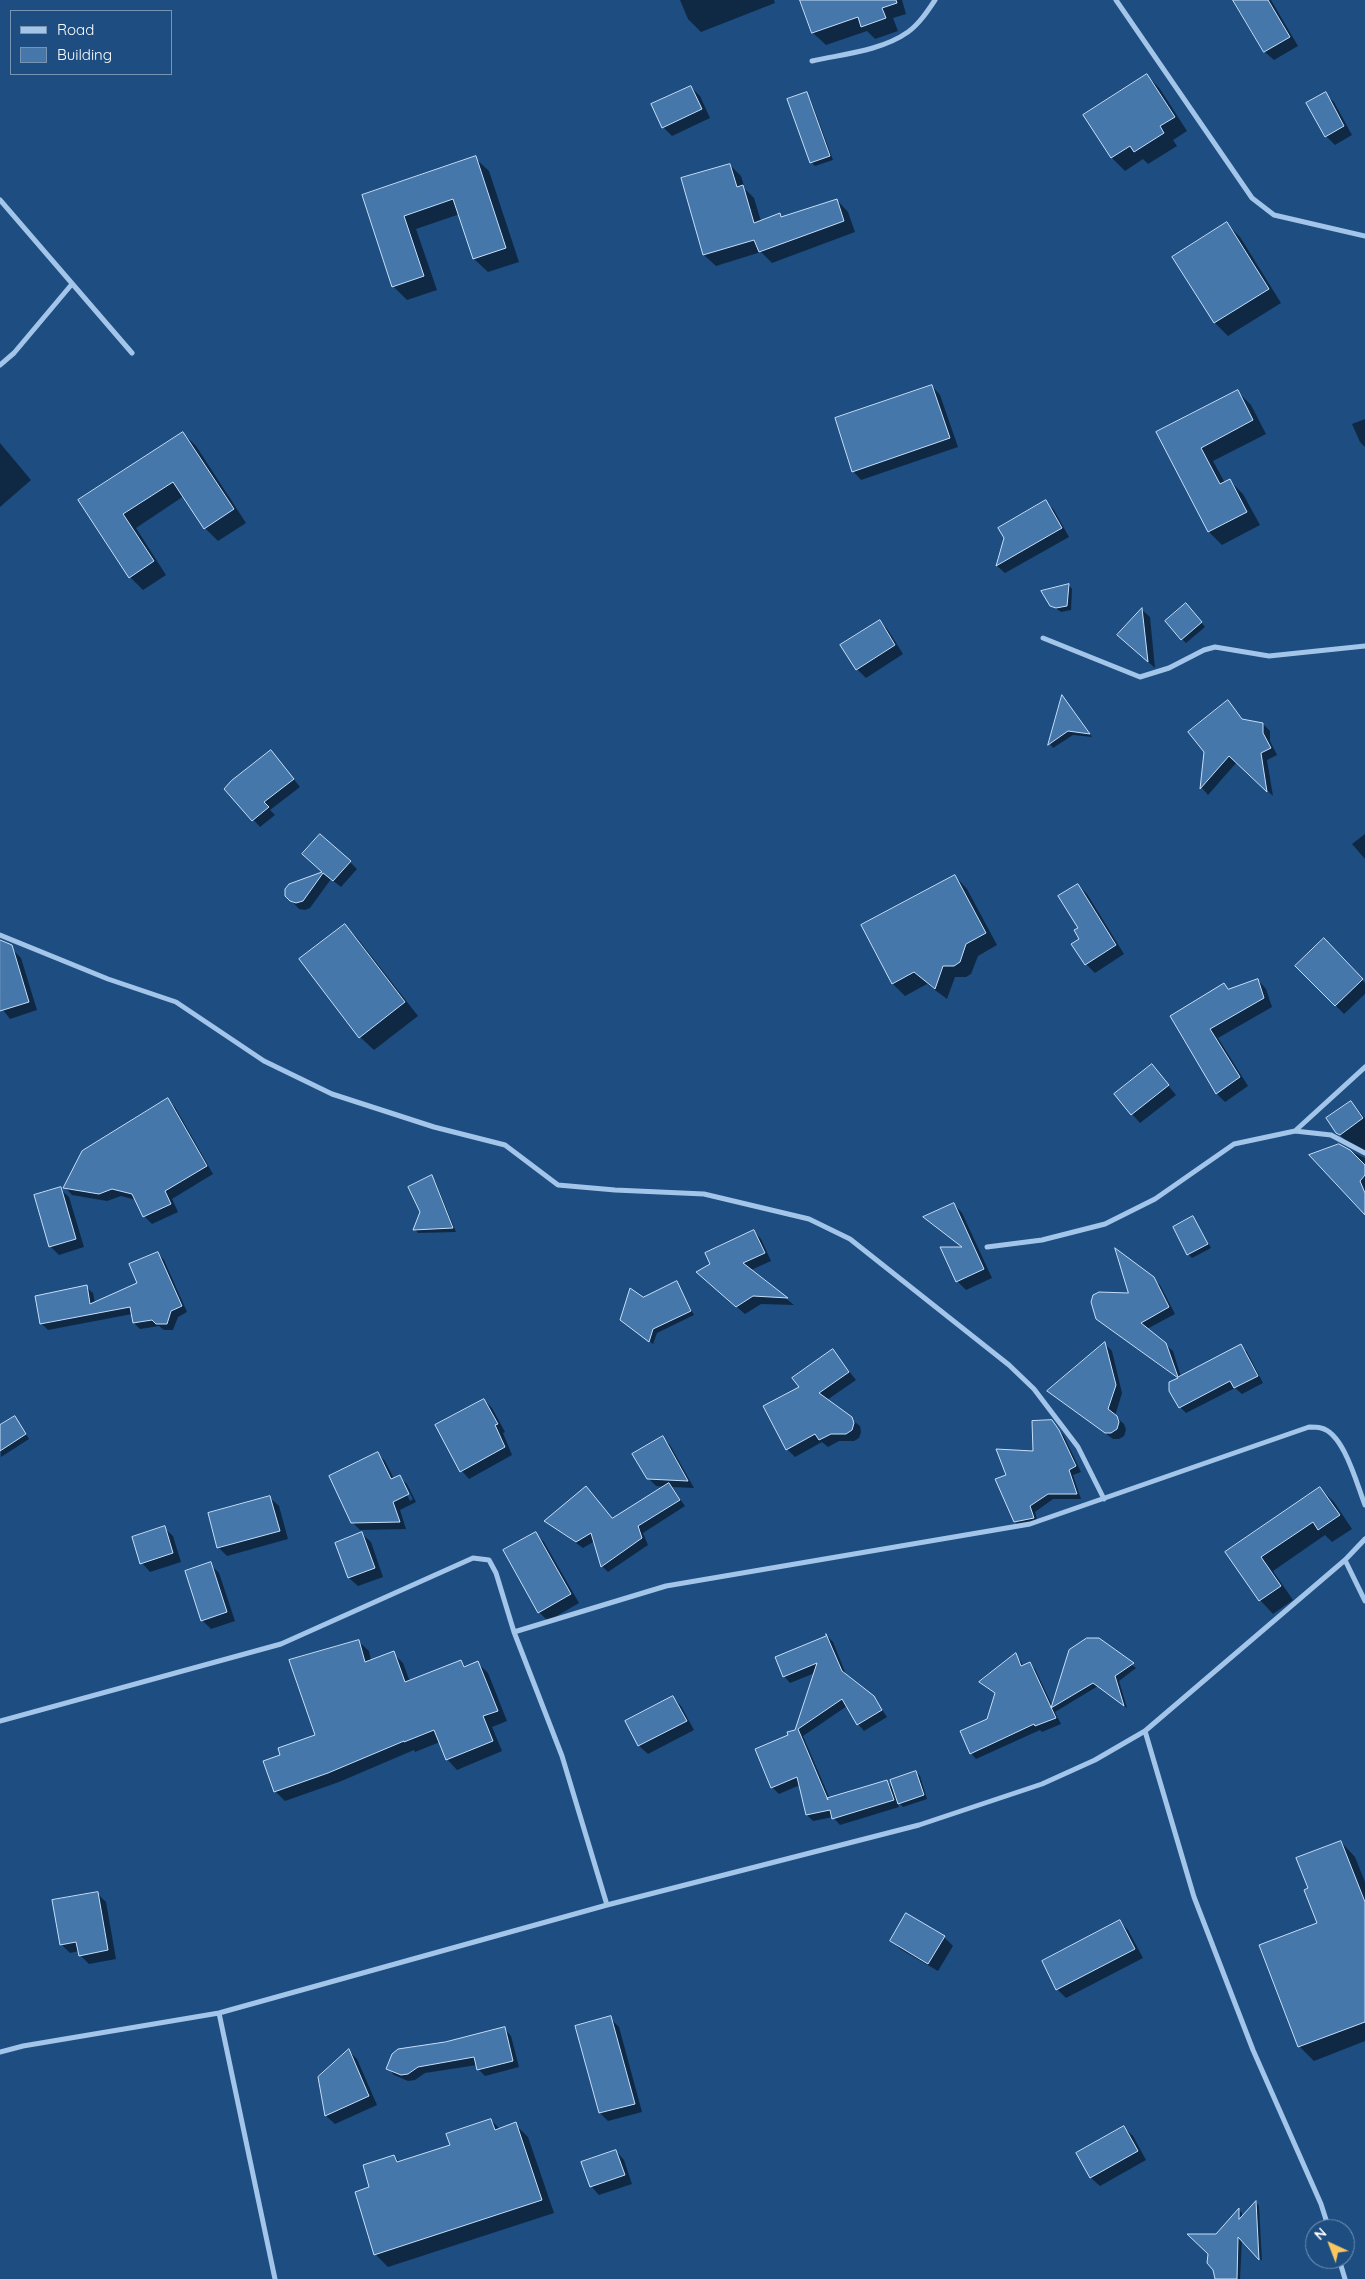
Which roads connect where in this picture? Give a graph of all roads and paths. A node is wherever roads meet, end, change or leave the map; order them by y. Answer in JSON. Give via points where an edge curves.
{"nodes":[{"id":1,"x":935,"y":0,"type":"edge"},
{"id":2,"x":1116,"y":0,"type":"edge"},
{"id":3,"x":812,"y":61,"type":"dead end"},
{"id":4,"x":0,"y":200,"type":"edge"},
{"id":5,"x":1365,"y":236,"type":"edge"},
{"id":6,"x":72,"y":284,"type":"junction"},
{"id":7,"x":132,"y":353,"type":"dead end"},
{"id":8,"x":0,"y":365,"type":"edge"},
{"id":9,"x":1043,"y":638,"type":"dead end"},
{"id":10,"x":1365,"y":646,"type":"edge"},
{"id":11,"x":0,"y":935,"type":"edge"},
{"id":12,"x":1365,"y":1067,"type":"edge"},
{"id":13,"x":1295,"y":1131,"type":"junction"},
{"id":14,"x":1365,"y":1153,"type":"edge"},
{"id":15,"x":987,"y":1248,"type":"dead end"},
{"id":16,"x":1104,"y":1499,"type":"junction"},
{"id":17,"x":1365,"y":1505,"type":"edge"},
{"id":18,"x":1365,"y":1539,"type":"edge"},
{"id":19,"x":1345,"y":1560,"type":"junction"},
{"id":20,"x":1365,"y":1602,"type":"edge"},
{"id":21,"x":514,"y":1632,"type":"junction"},
{"id":22,"x":0,"y":1721,"type":"edge"},
{"id":23,"x":1145,"y":1731,"type":"junction"},
{"id":24,"x":607,"y":1905,"type":"junction"},
{"id":25,"x":219,"y":2013,"type":"junction"},
{"id":26,"x":0,"y":2052,"type":"edge"},
{"id":27,"x":1326,"y":2219,"type":"edge"},
{"id":28,"x":275,"y":2279,"type":"edge"}],
"edges":[{"from":1,"to":3,"type":"street","via":[[924,17],[907,32],[876,47]]},
{"from":2,"to":5,"type":"street","via":[[1252,198],[1274,215]]},
{"from":4,"to":6,"type":"street"},
{"from":6,"to":7,"type":"street"},
{"from":6,"to":8,"type":"street"},
{"from":9,"to":10,"type":"street","via":[[1140,677],[1215,647],[1269,656]]},
{"from":11,"to":16,"type":"street","via":[[108,979],[176,1002],[264,1061],[332,1094],[434,1127],[505,1145],[558,1184],[704,1194],[809,1219],[850,1239],[1009,1365],[1034,1389],[1078,1447]]},
{"from":12,"to":13,"type":"street"},
{"from":13,"to":14,"type":"street","via":[[1331,1135]]},
{"from":13,"to":15,"type":"street","via":[[1234,1144],[1155,1199],[1105,1224],[1042,1240]]},
{"from":16,"to":17,"type":"street","via":[[1309,1426],[1322,1428],[1342,1447]]},
{"from":16,"to":21,"type":"street","via":[[1030,1524],[666,1586]]},
{"from":18,"to":19,"type":"street"},
{"from":19,"to":20,"type":"street"},
{"from":19,"to":23,"type":"street"},
{"from":21,"to":22,"type":"street","via":[[489,1560],[473,1558],[281,1644]]},
{"from":21,"to":24,"type":"street","via":[[562,1756]]},
{"from":23,"to":24,"type":"street","via":[[1095,1760],[1042,1784],[967,1811]]},
{"from":23,"to":27,"type":"street","via":[[1194,1897],[1252,2050]]},
{"from":24,"to":25,"type":"street"},
{"from":25,"to":26,"type":"street"},
{"from":25,"to":28,"type":"street"}]}
